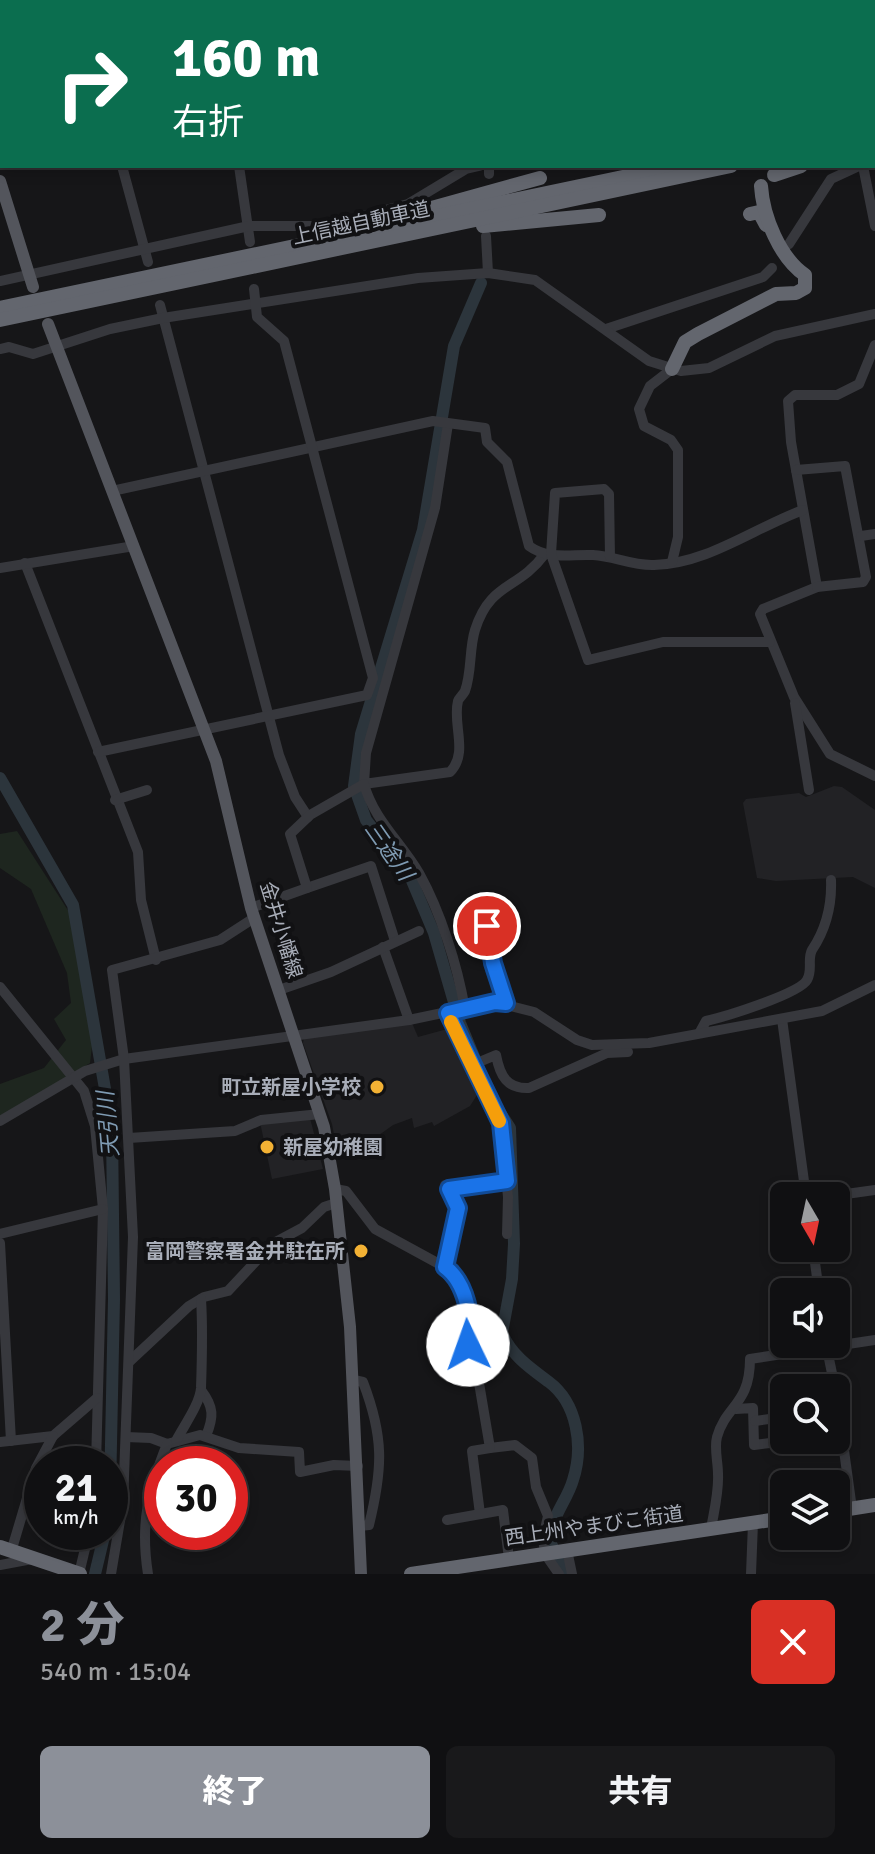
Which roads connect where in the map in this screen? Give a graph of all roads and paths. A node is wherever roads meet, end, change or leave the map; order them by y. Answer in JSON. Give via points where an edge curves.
{"nodes":[{"id":1,"x":123,"y":168,"type":"edge"},
{"id":2,"x":239,"y":168,"type":"edge"},
{"id":3,"x":470,"y":168,"type":"edge"},
{"id":4,"x":665,"y":168,"type":"edge"},
{"id":5,"x":721,"y":168,"type":"edge"},
{"id":6,"x":795,"y":168,"type":"edge"},
{"id":7,"x":856,"y":168,"type":"edge"},
{"id":8,"x":862,"y":168,"type":"edge"},
{"id":9,"x":774,"y":175,"type":"dead end"},
{"id":10,"x":540,"y":178,"type":"dead end"},
{"id":11,"x":0,"y":181,"type":"edge"},
{"id":12,"x":761,"y":186,"type":"dead end"},
{"id":13,"x":871,"y":187,"type":"edge"},
{"id":14,"x":750,"y":214,"type":"dead end"},
{"id":15,"x":599,"y":215,"type":"dead end"},
{"id":16,"x":249,"y":226,"type":"junction"},
{"id":17,"x":875,"y":226,"type":"edge"},
{"id":18,"x":486,"y":236,"type":"dead end"},
{"id":19,"x":250,"y":242,"type":"dead end"},
{"id":20,"x":304,"y":244,"type":"junction"},
{"id":21,"x":789,"y":244,"type":"dead end"},
{"id":22,"x":144,"y":250,"type":"junction"},
{"id":23,"x":321,"y":252,"type":"junction"},
{"id":24,"x":148,"y":262,"type":"dead end"},
{"id":25,"x":772,"y":268,"type":"dead end"},
{"id":26,"x":488,"y":273,"type":"junction"},
{"id":27,"x":0,"y":281,"type":"edge"},
{"id":28,"x":31,"y":281,"type":"junction"},
{"id":29,"x":254,"y":289,"type":"dead end"},
{"id":30,"x":255,"y":303,"type":"junction"},
{"id":31,"x":160,"y":305,"type":"dead end"},
{"id":32,"x":0,"y":308,"type":"edge"},
{"id":33,"x":875,"y":314,"type":"edge"},
{"id":34,"x":163,"y":318,"type":"junction"},
{"id":35,"x":0,"y":320,"type":"edge"},
{"id":36,"x":48,"y":324,"type":"dead end"},
{"id":37,"x":606,"y":329,"type":"junction"},
{"id":38,"x":875,"y":345,"type":"edge"},
{"id":39,"x":56,"y":347,"type":"junction"},
{"id":40,"x":0,"y":349,"type":"edge"},
{"id":41,"x":672,"y":369,"type":"junction"},
{"id":42,"x":448,"y":424,"type":"junction"},
{"id":43,"x":312,"y":448,"type":"junction"},
{"id":44,"x":796,"y":470,"type":"junction"},
{"id":45,"x":204,"y":472,"type":"junction"},
{"id":46,"x":112,"y":491,"type":"junction"},
{"id":47,"x":803,"y":510,"type":"junction"},
{"id":48,"x":875,"y":534,"type":"edge"},
{"id":49,"x":861,"y":536,"type":"junction"},
{"id":50,"x":134,"y":546,"type":"junction"},
{"id":51,"x":547,"y":555,"type":"junction"},
{"id":52,"x":610,"y":557,"type":"junction"},
{"id":53,"x":672,"y":562,"type":"junction"},
{"id":54,"x":25,"y":563,"type":"junction"},
{"id":55,"x":0,"y":568,"type":"edge"},
{"id":56,"x":817,"y":587,"type":"junction"},
{"id":57,"x":770,"y":642,"type":"junction"},
{"id":58,"x":794,"y":697,"type":"junction"},
{"id":59,"x":268,"y":716,"type":"junction"},
{"id":60,"x":204,"y":730,"type":"junction"},
{"id":61,"x":98,"y":752,"type":"junction"},
{"id":62,"x":875,"y":776,"type":"edge"},
{"id":63,"x":364,"y":784,"type":"junction"},
{"id":64,"x":147,"y":790,"type":"dead end"},
{"id":65,"x":809,"y":790,"type":"dead end"},
{"id":66,"x":115,"y":800,"type":"junction"},
{"id":67,"x":308,"y":817,"type":"junction"},
{"id":68,"x":831,"y":880,"type":"dead end"},
{"id":69,"x":307,"y":888,"type":"junction"},
{"id":70,"x":252,"y":913,"type":"junction"},
{"id":71,"x":487,"y":926,"type":"dead end"},
{"id":72,"x":419,"y":931,"type":"dead end"},
{"id":73,"x":395,"y":941,"type":"junction"},
{"id":74,"x":383,"y":947,"type":"junction"},
{"id":75,"x":156,"y":960,"type":"junction"},
{"id":76,"x":875,"y":985,"type":"edge"},
{"id":77,"x":0,"y":987,"type":"edge"},
{"id":78,"x":279,"y":990,"type":"junction"},
{"id":79,"x":506,"y":1003,"type":"junction"},
{"id":80,"x":465,"y":1009,"type":"junction"},
{"id":81,"x":448,"y":1013,"type":"junction"},
{"id":82,"x":782,"y":1019,"type":"junction"},
{"id":83,"x":409,"y":1020,"type":"junction"},
{"id":84,"x":700,"y":1032,"type":"junction"},
{"id":85,"x":294,"y":1034,"type":"junction"},
{"id":86,"x":682,"y":1040,"type":"dead end"},
{"id":87,"x":124,"y":1059,"type":"junction"},
{"id":88,"x":472,"y":1065,"type":"junction"},
{"id":89,"x":74,"y":1078,"type":"junction"},
{"id":90,"x":320,"y":1114,"type":"junction"},
{"id":91,"x":0,"y":1121,"type":"edge"},
{"id":92,"x":129,"y":1138,"type":"junction"},
{"id":93,"x":507,"y":1181,"type":"junction"},
{"id":94,"x":804,"y":1182,"type":"edge"},
{"id":95,"x":335,"y":1189,"type":"junction"},
{"id":96,"x":875,"y":1190,"type":"edge"},
{"id":97,"x":850,"y":1193,"type":"edge"},
{"id":98,"x":336,"y":1203,"type":"junction"},
{"id":99,"x":103,"y":1209,"type":"junction"},
{"id":100,"x":0,"y":1234,"type":"edge"},
{"id":101,"x":507,"y":1234,"type":"dead end"},
{"id":102,"x":0,"y":1243,"type":"edge"},
{"id":103,"x":445,"y":1267,"type":"junction"},
{"id":104,"x":201,"y":1299,"type":"junction"},
{"id":105,"x":875,"y":1340,"type":"edge"},
{"id":106,"x":850,"y":1343,"type":"edge"},
{"id":107,"x":770,"y":1356,"type":"edge"},
{"id":108,"x":3,"y":1360,"type":"edge"},
{"id":109,"x":129,"y":1362,"type":"junction"},
{"id":110,"x":354,"y":1380,"type":"junction"},
{"id":111,"x":201,"y":1390,"type":"junction"},
{"id":112,"x":97,"y":1398,"type":"junction"},
{"id":113,"x":736,"y":1409,"type":"junction"},
{"id":114,"x":770,"y":1419,"type":"edge"},
{"id":115,"x":755,"y":1421,"type":"junction"},
{"id":116,"x":53,"y":1436,"type":"junction"},
{"id":117,"x":206,"y":1436,"type":"junction"},
{"id":118,"x":126,"y":1437,"type":"junction"},
{"id":119,"x":5,"y":1441,"type":"edge"},
{"id":120,"x":171,"y":1443,"type":"junction"},
{"id":121,"x":770,"y":1443,"type":"edge"},
{"id":122,"x":96,"y":1446,"type":"edge"},
{"id":123,"x":490,"y":1448,"type":"junction"},
{"id":124,"x":845,"y":1454,"type":"edge"},
{"id":125,"x":358,"y":1466,"type":"junction"},
{"id":126,"x":875,"y":1505,"type":"edge"},
{"id":127,"x":852,"y":1509,"type":"joint"},
{"id":128,"x":480,"y":1514,"type":"junction"},
{"id":129,"x":447,"y":1520,"type":"dead end"},
{"id":130,"x":770,"y":1520,"type":"edge"},
{"id":131,"x":753,"y":1523,"type":"junction"},
{"id":132,"x":360,"y":1526,"type":"junction"},
{"id":133,"x":711,"y":1529,"type":"junction"},
{"id":134,"x":5,"y":1550,"type":"edge"},
{"id":135,"x":85,"y":1550,"type":"edge"},
{"id":136,"x":556,"y":1552,"type":"junction"},
{"id":137,"x":32,"y":1559,"type":"junction"},
{"id":138,"x":509,"y":1559,"type":"junction"},
{"id":139,"x":0,"y":1565,"type":"edge"},
{"id":140,"x":79,"y":1574,"type":"edge"},
{"id":141,"x":111,"y":1574,"type":"edge"},
{"id":142,"x":148,"y":1574,"type":"edge"},
{"id":143,"x":361,"y":1574,"type":"edge"},
{"id":144,"x":413,"y":1574,"type":"edge"},
{"id":145,"x":559,"y":1574,"type":"edge"},
{"id":146,"x":572,"y":1574,"type":"edge"},
{"id":147,"x":751,"y":1574,"type":"edge"}],
"edges":[{"from":1,"to":22,"type":"street"},
{"from":2,"to":16,"type":"street"},
{"from":3,"to":16,"type":"street","via":[[390,210],[325,226]]},
{"from":4,"to":20,"type":"highway","name":"上信越自動車道"},
{"from":5,"to":23,"type":"highway","name":"上信越自動車道"},
{"from":6,"to":9,"type":"highway"},
{"from":7,"to":21,"type":"street","via":[[831,179]]},
{"from":8,"to":13,"type":"street"},
{"from":10,"to":20,"type":"highway"},
{"from":11,"to":28,"type":"main road"},
{"from":12,"to":41,"type":"highway","via":[[784,254],[795,271],[805,275],[807,285],[800,292],[776,294],[685,342]]},
{"from":13,"to":17,"type":"street"},
{"from":14,"to":41,"type":"highway","via":[[759,212],[762,217],[784,267],[785,285],[683,337]]},
{"from":15,"to":23,"type":"highway","via":[[471,227]]},
{"from":16,"to":19,"type":"street"},
{"from":16,"to":22,"type":"street"},
{"from":18,"to":26,"type":"street"},
{"from":20,"to":32,"type":"highway","name":"上信越自動車道"},
{"from":22,"to":24,"type":"street"},
{"from":22,"to":28,"type":"street"},
{"from":23,"to":35,"type":"highway","name":"上信越自動車道"},
{"from":25,"to":37,"type":"street","via":[[763,277]]},
{"from":26,"to":30,"type":"street"},
{"from":26,"to":37,"type":"street","via":[[535,280]]},
{"from":27,"to":28,"type":"street"},
{"from":29,"to":30,"type":"street"},
{"from":30,"to":34,"type":"street"},
{"from":30,"to":43,"type":"street","via":[[264,327],[284,341]]},
{"from":31,"to":34,"type":"street"},
{"from":33,"to":41,"type":"street","via":[[775,336],[700,371]]},
{"from":34,"to":39,"type":"street"},
{"from":34,"to":45,"type":"street"},
{"from":36,"to":39,"type":"main road","name":"金井小幡線"},
{"from":37,"to":41,"type":"street","via":[[649,361]]},
{"from":38,"to":44,"type":"street","via":[[859,384],[837,395],[795,395],[788,401]]},
{"from":39,"to":40,"type":"street","via":[[33,354]]},
{"from":39,"to":46,"type":"main road","name":"金井小幡線"},
{"from":41,"to":53,"type":"street","via":[[650,386],[639,409],[644,426],[678,450],[678,537]]},
{"from":42,"to":43,"type":"street","via":[[433,421]]},
{"from":42,"to":51,"type":"street","via":[[485,428],[487,442],[507,462],[529,546]]},
{"from":42,"to":63,"type":"street","via":[[435,508],[366,753]]},
{"from":43,"to":45,"type":"street"},
{"from":43,"to":59,"type":"street","via":[[373,678],[367,695]]},
{"from":44,"to":47,"type":"street"},
{"from":44,"to":49,"type":"street","via":[[845,466]]},
{"from":45,"to":46,"type":"street"},
{"from":45,"to":59,"type":"street"},
{"from":46,"to":50,"type":"main road","name":"金井小幡線"},
{"from":47,"to":53,"type":"street","via":[[721,548]]},
{"from":47,"to":56,"type":"street"},
{"from":48,"to":49,"type":"street"},
{"from":49,"to":56,"type":"street","via":[[863,582]]},
{"from":50,"to":54,"type":"street"},
{"from":50,"to":60,"type":"main road","name":"金井小幡線"},
{"from":51,"to":52,"type":"street"},
{"from":51,"to":52,"type":"street","via":[[555,493],[604,489],[609,494]]},
{"from":51,"to":57,"type":"street","via":[[588,660],[663,642]]},
{"from":51,"to":63,"type":"street","via":[[486,603],[458,702],[457,765],[450,772]]},
{"from":52,"to":53,"type":"street","via":[[633,565]]},
{"from":54,"to":55,"type":"street"},
{"from":54,"to":61,"type":"street"},
{"from":56,"to":57,"type":"street","via":[[763,609]]},
{"from":57,"to":58,"type":"street"},
{"from":58,"to":62,"type":"street","via":[[830,754]]},
{"from":58,"to":65,"type":"street"},
{"from":59,"to":60,"type":"street"},
{"from":59,"to":67,"type":"street","via":[[295,797]]},
{"from":60,"to":61,"type":"street"},
{"from":60,"to":70,"type":"main road","name":"金井小幡線","via":[[226,792]]},
{"from":61,"to":66,"type":"street"},
{"from":63,"to":67,"type":"street"},
{"from":63,"to":80,"type":"street","via":[[383,826],[412,862],[429,895]]},
{"from":64,"to":66,"type":"street"},
{"from":66,"to":75,"type":"street","via":[[138,852],[141,900]]},
{"from":67,"to":69,"type":"street","via":[[289,838]]},
{"from":68,"to":84,"type":"street","via":[[827,921],[810,955],[808,980],[740,1014],[706,1021]]},
{"from":69,"to":70,"type":"street"},
{"from":69,"to":73,"type":"street","via":[[371,866]]},
{"from":70,"to":75,"type":"street","via":[[220,940]]},
{"from":70,"to":78,"type":"main road","name":"金井小幡線"},
{"from":71,"to":79,"type":"street"},
{"from":72,"to":73,"type":"street"},
{"from":73,"to":74,"type":"street"},
{"from":74,"to":78,"type":"street"},
{"from":74,"to":83,"type":"street"},
{"from":75,"to":87,"type":"street","via":[[112,970]]},
{"from":76,"to":82,"type":"street","via":[[822,1011]]},
{"from":77,"to":89,"type":"street"},
{"from":78,"to":85,"type":"main road","name":"金井小幡線"},
{"from":79,"to":80,"type":"street"},
{"from":79,"to":84,"type":"street","via":[[534,1012],[592,1045],[649,1043]]},
{"from":80,"to":81,"type":"street"},
{"from":81,"to":83,"type":"street"},
{"from":81,"to":88,"type":"street"},
{"from":82,"to":84,"type":"street"},
{"from":82,"to":94,"type":"street"},
{"from":83,"to":85,"type":"street"},
{"from":85,"to":87,"type":"street"},
{"from":85,"to":90,"type":"main road","name":"金井小幡線"},
{"from":86,"to":88,"type":"street","via":[[607,1053],[529,1088],[504,1079],[496,1055]]},
{"from":87,"to":89,"type":"street"},
{"from":87,"to":92,"type":"street"},
{"from":88,"to":93,"type":"street","via":[[501,1123]]},
{"from":89,"to":91,"type":"street"},
{"from":89,"to":99,"type":"street","via":[[95,1126]]},
{"from":90,"to":92,"type":"street","via":[[261,1120],[235,1131]]},
{"from":90,"to":95,"type":"main road","name":"金井小幡線"},
{"from":92,"to":109,"type":"street"},
{"from":93,"to":101,"type":"street"},
{"from":93,"to":103,"type":"street","via":[[447,1187],[458,1208]]},
{"from":95,"to":98,"type":"main road","name":"金井小幡線"},
{"from":95,"to":103,"type":"street","via":[[346,1191],[375,1229]]},
{"from":96,"to":97,"type":"street"},
{"from":98,"to":104,"type":"street","via":[[272,1244],[228,1291]]},
{"from":98,"to":110,"type":"main road","name":"金井小幡線"},
{"from":99,"to":100,"type":"street"},
{"from":99,"to":112,"type":"street"},
{"from":102,"to":108,"type":"street"},
{"from":103,"to":123,"type":"street","via":[[464,1294],[470,1330],[467,1350],[477,1371]]},
{"from":104,"to":109,"type":"street"},
{"from":104,"to":111,"type":"street"},
{"from":105,"to":106,"type":"street"},
{"from":107,"to":113,"type":"street","via":[[750,1359],[750,1377]]},
{"from":108,"to":119,"type":"street"},
{"from":109,"to":118,"type":"street"},
{"from":110,"to":125,"type":"main road","name":"金井小幡線"},
{"from":110,"to":132,"type":"street","via":[[363,1382],[374,1410],[381,1454],[369,1525]]},
{"from":111,"to":117,"type":"street","via":[[213,1419]]},
{"from":111,"to":120,"type":"street"},
{"from":112,"to":116,"type":"street"},
{"from":112,"to":122,"type":"street"},
{"from":113,"to":115,"type":"street","via":[[753,1408]]},
{"from":113,"to":133,"type":"street","via":[[716,1441],[718,1492]]},
{"from":114,"to":115,"type":"street"},
{"from":115,"to":121,"type":"street","via":[[754,1445]]},
{"from":116,"to":119,"type":"street"},
{"from":116,"to":134,"type":"street"},
{"from":117,"to":120,"type":"street"},
{"from":117,"to":125,"type":"street","via":[[239,1448],[299,1452],[300,1472]]},
{"from":118,"to":120,"type":"street"},
{"from":118,"to":141,"type":"street","via":[[123,1503]]},
{"from":120,"to":142,"type":"street","via":[[148,1492],[143,1546]]},
{"from":123,"to":128,"type":"street","via":[[472,1451]]},
{"from":123,"to":136,"type":"street","via":[[515,1445],[532,1458],[548,1516],[543,1527]]},
{"from":124,"to":127,"type":"street"},
{"from":125,"to":132,"type":"main road","name":"金井小幡線"},
{"from":126,"to":127,"type":"highway"},
{"from":128,"to":129,"type":"street"},
{"from":128,"to":138,"type":"street","via":[[503,1510]]},
{"from":130,"to":131,"type":"highway","name":"西上州やまびこ街道"},
{"from":131,"to":133,"type":"highway","name":"西上州やまびこ街道"},
{"from":131,"to":147,"type":"street"},
{"from":132,"to":143,"type":"main road","name":"金井小幡線"},
{"from":133,"to":136,"type":"highway","name":"西上州やまびこ街道"},
{"from":134,"to":137,"type":"highway"},
{"from":135,"to":140,"type":"street"},
{"from":136,"to":138,"type":"highway","name":"西上州やまびこ街道"},
{"from":136,"to":145,"type":"street"},
{"from":136,"to":146,"type":"street"},
{"from":137,"to":139,"type":"street"},
{"from":137,"to":140,"type":"highway"},
{"from":138,"to":144,"type":"highway","name":"西上州やまびこ街道"}]}
